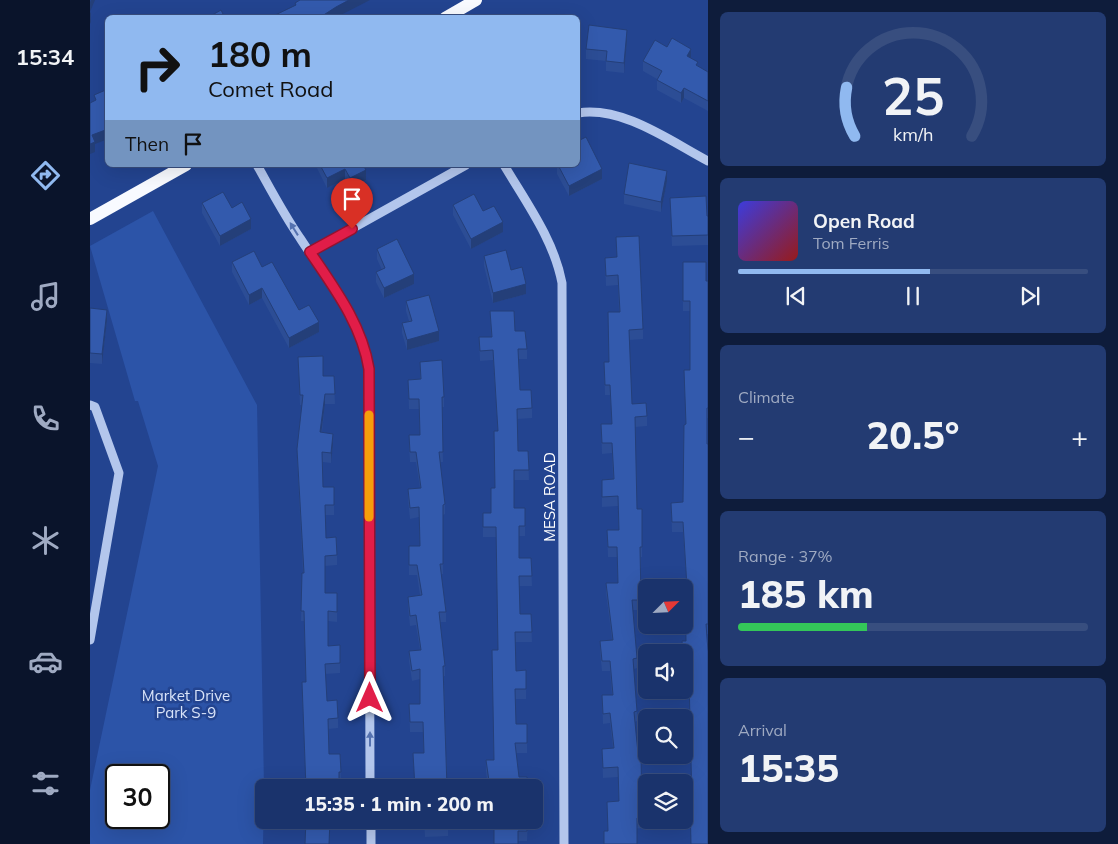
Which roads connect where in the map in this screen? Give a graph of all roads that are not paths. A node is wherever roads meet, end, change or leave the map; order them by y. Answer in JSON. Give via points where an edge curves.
{"nodes":[{"id":1,"x":476,"y":0,"type":"edge"},
{"id":2,"x":450,"y":15,"type":"edge"},
{"id":3,"x":580,"y":113,"type":"edge"},
{"id":4,"x":708,"y":161,"type":"edge"},
{"id":5,"x":183,"y":167,"type":"edge"},
{"id":6,"x":259,"y":167,"type":"edge"},
{"id":7,"x":462,"y":167,"type":"edge"},
{"id":8,"x":505,"y":167,"type":"edge"},
{"id":9,"x":90,"y":220,"type":"edge"},
{"id":10,"x":310,"y":252,"type":"junction"},
{"id":11,"x":90,"y":405,"type":"edge"},
{"id":12,"x":90,"y":640,"type":"edge"},
{"id":13,"x":370,"y":779,"type":"edge"},
{"id":14,"x":371,"y":829,"type":"edge"},
{"id":15,"x":371,"y":844,"type":"edge"},
{"id":16,"x":564,"y":844,"type":"edge"}],
"edges":[{"from":1,"to":2,"type":"main road"},
{"from":3,"to":4,"type":"street","via":[[601,113],[626,120]]},
{"from":5,"to":9,"type":"main road"},
{"from":10,"to":6,"type":"street","one_way":true},
{"from":7,"to":10,"type":"street"},
{"from":8,"to":16,"type":"street","name":"MESA ROAD","via":[[547,238],[562,283]]},
{"from":13,"to":10,"type":"street","one_way":true,"via":[[369,369],[365,347],[355,324]]},
{"from":11,"to":12,"type":"street","via":[[95,407],[119,473]]},
{"from":14,"to":15,"type":"street"}]}
